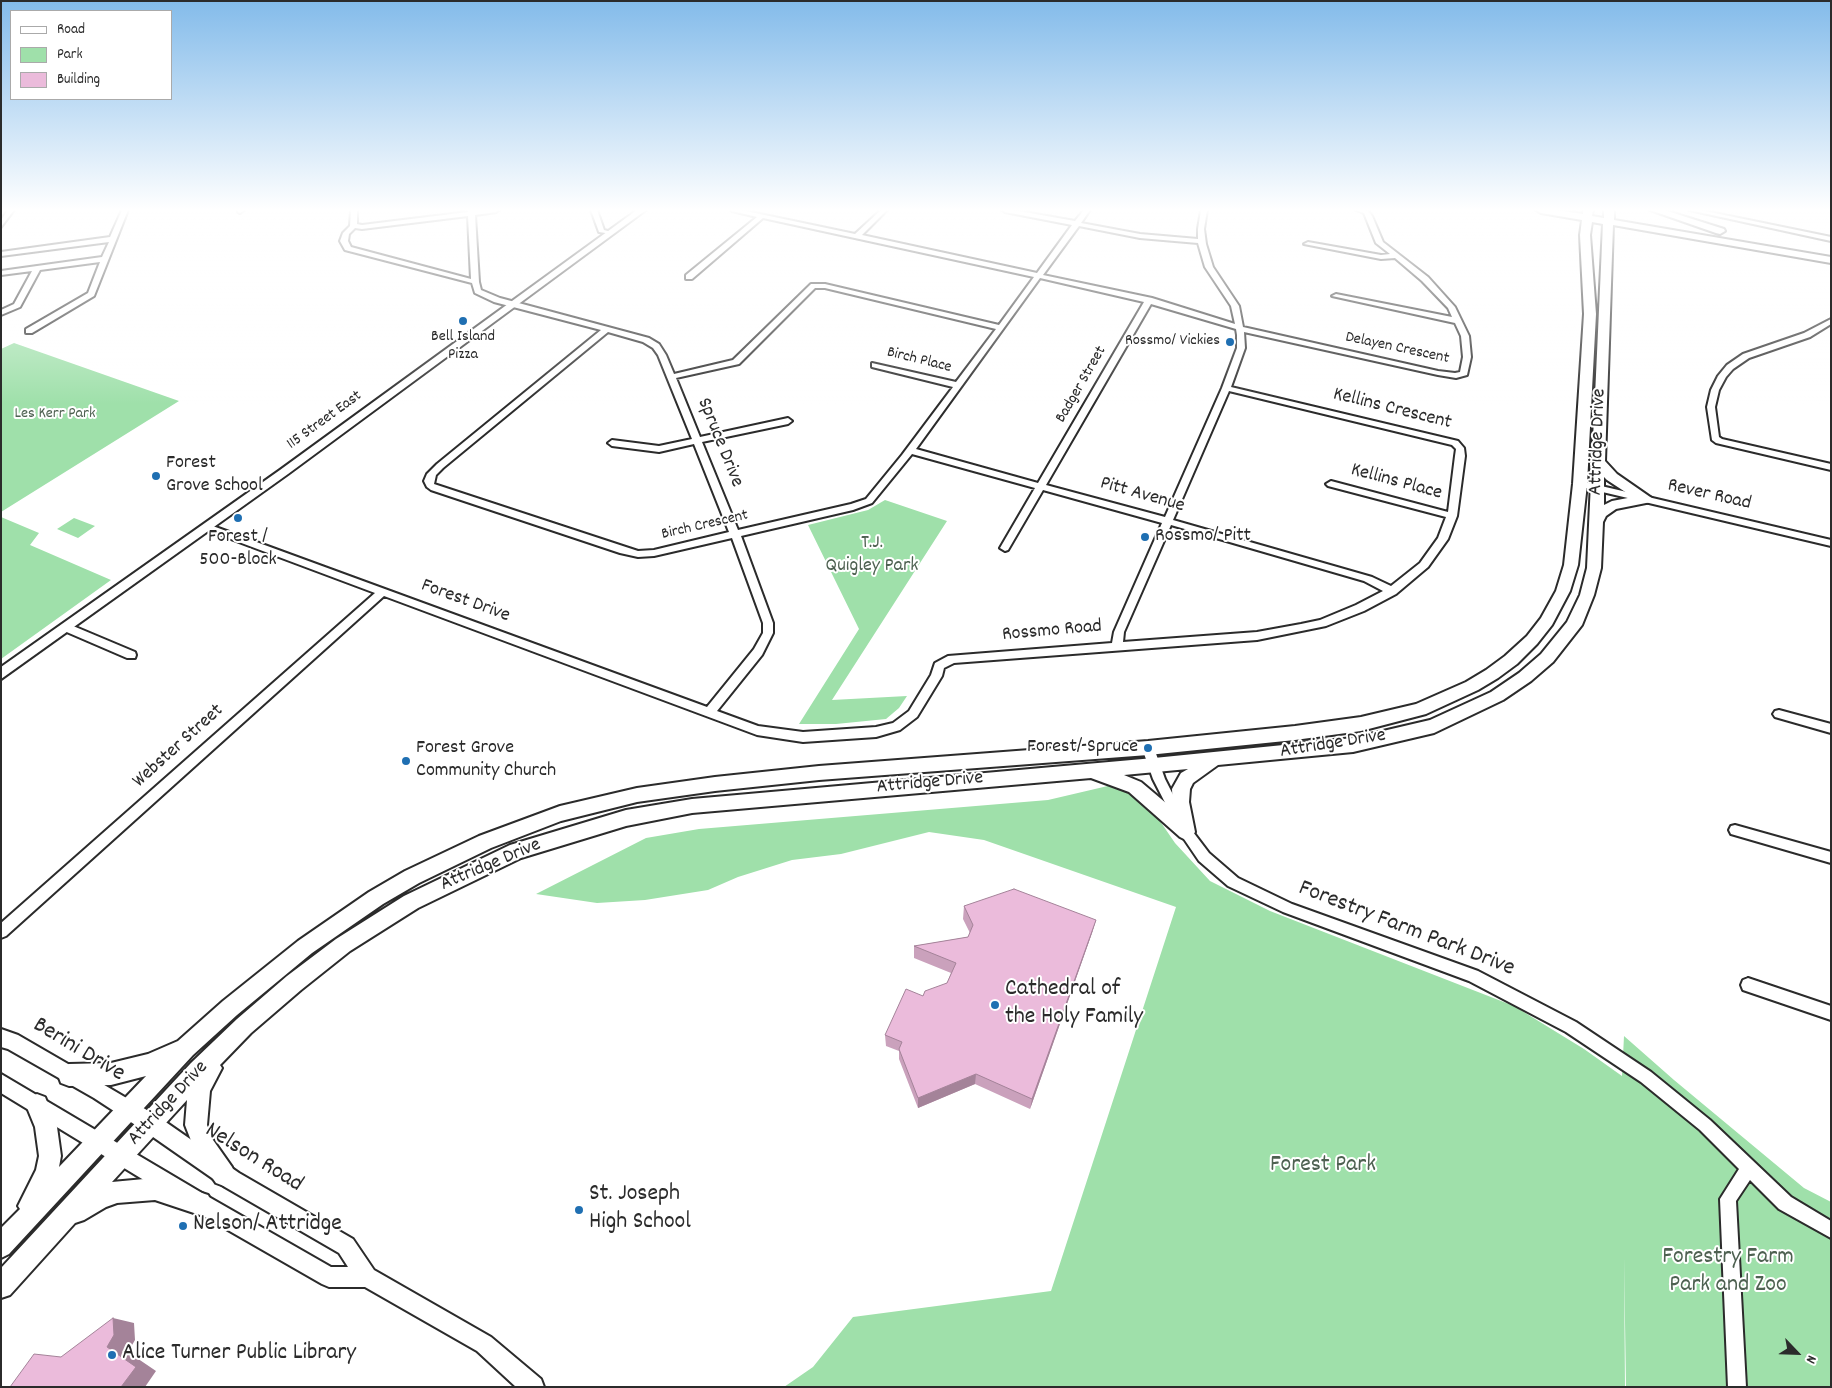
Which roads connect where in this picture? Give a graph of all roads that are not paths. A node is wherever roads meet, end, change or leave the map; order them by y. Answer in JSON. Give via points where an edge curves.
{"nodes":[{"id":1,"x":34,"y":275,"type":"edge"},
{"id":2,"x":99,"y":275,"type":"edge"},
{"id":3,"x":448,"y":275,"type":"edge"},
{"id":4,"x":475,"y":275,"type":"edge"},
{"id":5,"x":554,"y":275,"type":"edge"},
{"id":6,"x":693,"y":275,"type":"edge"},
{"id":7,"x":1038,"y":275,"type":"joint"},
{"id":8,"x":1215,"y":275,"type":"edge"},
{"id":9,"x":1418,"y":275,"type":"edge"},
{"id":10,"x":1588,"y":275,"type":"edge"},
{"id":11,"x":1606,"y":275,"type":"edge"},
{"id":12,"x":690,"y":277,"type":"dead end"},
{"id":13,"x":475,"y":282,"type":"junction"},
{"id":14,"x":1336,"y":296,"type":"dead end"},
{"id":15,"x":1149,"y":300,"type":"junction"},
{"id":16,"x":513,"y":305,"type":"junction"},
{"id":17,"x":1,"y":313,"type":"edge"},
{"id":18,"x":1458,"y":321,"type":"junction"},
{"id":19,"x":1831,"y":321,"type":"edge"},
{"id":20,"x":999,"y":327,"type":"junction"},
{"id":21,"x":1240,"y":328,"type":"junction"},
{"id":22,"x":606,"y":330,"type":"junction"},
{"id":23,"x":29,"y":331,"type":"dead end"},
{"id":24,"x":875,"y":365,"type":"dead end"},
{"id":25,"x":671,"y":376,"type":"junction"},
{"id":26,"x":956,"y":385,"type":"junction"},
{"id":27,"x":1226,"y":388,"type":"junction"},
{"id":28,"x":788,"y":421,"type":"dead end"},
{"id":29,"x":697,"y":441,"type":"junction"},
{"id":30,"x":612,"y":443,"type":"dead end"},
{"id":31,"x":909,"y":450,"type":"junction"},
{"id":32,"x":1599,"y":462,"type":"junction"},
{"id":33,"x":1831,"y":468,"type":"edge"},
{"id":34,"x":1331,"y":484,"type":"dead end"},
{"id":35,"x":1580,"y":484,"type":"junction"},
{"id":36,"x":1040,"y":486,"type":"junction"},
{"id":37,"x":1597,"y":488,"type":"junction"},
{"id":38,"x":1646,"y":499,"type":"junction"},
{"id":39,"x":1452,"y":516,"type":"junction"},
{"id":40,"x":1597,"y":520,"type":"junction"},
{"id":41,"x":1167,"y":521,"type":"junction"},
{"id":42,"x":207,"y":527,"type":"junction"},
{"id":43,"x":736,"y":534,"type":"junction"},
{"id":44,"x":1831,"y":543,"type":"edge"},
{"id":45,"x":1005,"y":548,"type":"dead end"},
{"id":46,"x":1392,"y":590,"type":"junction"},
{"id":47,"x":382,"y":592,"type":"junction"},
{"id":48,"x":66,"y":627,"type":"junction"},
{"id":49,"x":1117,"y":645,"type":"junction"},
{"id":50,"x":131,"y":655,"type":"dead end"},
{"id":51,"x":1,"y":674,"type":"edge"},
{"id":52,"x":710,"y":712,"type":"junction"},
{"id":53,"x":1779,"y":714,"type":"dead end"},
{"id":54,"x":1831,"y":729,"type":"edge"},
{"id":55,"x":1148,"y":748,"type":"junction"},
{"id":56,"x":1213,"y":760,"type":"junction"},
{"id":57,"x":1154,"y":766,"type":"junction"},
{"id":58,"x":1086,"y":770,"type":"junction"},
{"id":59,"x":1734,"y":830,"type":"dead end"},
{"id":60,"x":1186,"y":832,"type":"junction"},
{"id":61,"x":1831,"y":858,"type":"edge"},
{"id":62,"x":1,"y":932,"type":"edge"},
{"id":63,"x":1748,"y":985,"type":"dead end"},
{"id":64,"x":1831,"y":1014,"type":"edge"},
{"id":65,"x":1,"y":1038,"type":"edge"},
{"id":66,"x":227,"y":1044,"type":"junction"},
{"id":67,"x":186,"y":1048,"type":"junction"},
{"id":68,"x":69,"y":1076,"type":"junction"},
{"id":69,"x":1,"y":1083,"type":"edge"},
{"id":70,"x":37,"y":1104,"type":"junction"},
{"id":71,"x":128,"y":1110,"type":"junction"},
{"id":72,"x":150,"y":1124,"type":"junction"},
{"id":73,"x":99,"y":1141,"type":"junction"},
{"id":74,"x":122,"y":1154,"type":"junction"},
{"id":75,"x":1749,"y":1168,"type":"junction"},
{"id":76,"x":224,"y":1174,"type":"junction"},
{"id":77,"x":200,"y":1203,"type":"junction"},
{"id":78,"x":61,"y":1220,"type":"junction"},
{"id":79,"x":1831,"y":1230,"type":"edge"},
{"id":80,"x":7,"y":1240,"type":"edge"},
{"id":81,"x":366,"y":1277,"type":"junction"},
{"id":82,"x":1,"y":1286,"type":"edge"},
{"id":83,"x":529,"y":1384,"type":"edge"},
{"id":84,"x":1736,"y":1387,"type":"edge"}],
"edges":[{"from":1,"to":17,"type":"street","via":[[16,305]]},
{"from":2,"to":23,"type":"street","via":[[91,294]]},
{"from":3,"to":13,"type":"street"},
{"from":4,"to":13,"type":"street"},
{"from":5,"to":16,"type":"street","name":"115 Street East"},
{"from":6,"to":12,"type":"street"},
{"from":7,"to":15,"type":"street"},
{"from":7,"to":20,"type":"street","name":"Birch Crescent"},
{"from":8,"to":21,"type":"street","name":"Rossmo Road","via":[[1235,306]]},
{"from":9,"to":18,"type":"street","name":"Delayen Crescent","via":[[1452,307]]},
{"from":10,"to":35,"type":"main road","name":"Attridge Drive","via":[[1590,314]]},
{"from":11,"to":32,"type":"main road","name":"Attridge Drive"},
{"from":13,"to":16,"type":"street","name":"Spruce Drive","via":[[478,291]]},
{"from":14,"to":18,"type":"street"},
{"from":15,"to":21,"type":"street"},
{"from":15,"to":36,"type":"street","name":"Badger Street"},
{"from":16,"to":22,"type":"street","name":"Spruce Drive"},
{"from":16,"to":42,"type":"street","name":"115 Street East"},
{"from":18,"to":21,"type":"street","name":"Delayen Crescent","via":[[1465,336],[1467,357],[1464,373],[1456,376]]},
{"from":19,"to":33,"type":"street","via":[[1807,335],[1746,356],[1722,376],[1711,407],[1715,438],[1719,441]]},
{"from":20,"to":25,"type":"street","via":[[814,286],[736,362]]},
{"from":20,"to":26,"type":"street","name":"Birch Crescent"},
{"from":21,"to":27,"type":"street","name":"Rossmo Road","via":[[1241,348]]},
{"from":22,"to":25,"type":"street","name":"Spruce Drive","via":[[646,340],[656,346]]},
{"from":22,"to":43,"type":"street","name":"Birch Crescent","via":[[440,466],[432,474],[430,485],[631,553],[654,553]]},
{"from":24,"to":26,"type":"street","name":"Birch Place"},
{"from":25,"to":29,"type":"street","name":"Spruce Drive"},
{"from":26,"to":31,"type":"street","name":"Birch Crescent"},
{"from":27,"to":39,"type":"street","name":"Kellins Crescent","via":[[1455,443],[1460,448],[1460,456]]},
{"from":27,"to":41,"type":"street","name":"Rossmo Road"},
{"from":28,"to":29,"type":"street"},
{"from":29,"to":30,"type":"street","via":[[659,449]]},
{"from":29,"to":43,"type":"street","name":"Spruce Drive"},
{"from":31,"to":36,"type":"street","name":"Pitt Avenue"},
{"from":31,"to":43,"type":"street","name":"Birch Crescent","via":[[869,501]]},
{"from":32,"to":37,"type":"main road","name":"Attridge Drive"},
{"from":32,"to":38,"type":"main road","via":[[1612,477]]},
{"from":34,"to":39,"type":"street","name":"Kellins Place"},
{"from":35,"to":37,"type":"street","name":"Rever Road"},
{"from":35,"to":55,"type":"main road","name":"Attridge Drive","via":[[1571,565],[1563,591],[1547,621],[1532,640],[1511,660],[1479,682],[1420,708],[1361,724]]},
{"from":36,"to":41,"type":"street","name":"Pitt Avenue"},
{"from":36,"to":45,"type":"street","name":"Badger Street"},
{"from":37,"to":38,"type":"street","name":"Rever Road"},
{"from":37,"to":40,"type":"main road","name":"Attridge Drive"},
{"from":38,"to":40,"type":"main road","via":[[1612,505]]},
{"from":38,"to":44,"type":"street","name":"Rever Road"},
{"from":39,"to":46,"type":"street","name":"Kellins Crescent","via":[[1442,539],[1424,565]]},
{"from":40,"to":56,"type":"main road","name":"Attridge Drive","via":[[1594,568],[1574,625],[1547,658],[1497,696],[1434,726],[1353,745]]},
{"from":41,"to":46,"type":"street","name":"Pitt Avenue","via":[[1368,579]]},
{"from":41,"to":49,"type":"street","name":"Rossmo Road","via":[[1119,632]]},
{"from":42,"to":47,"type":"street","name":"Forest Drive"},
{"from":42,"to":48,"type":"street","name":"115 Street East"},
{"from":43,"to":52,"type":"street","name":"Spruce Drive","via":[[768,623],[768,633],[758,652]]},
{"from":46,"to":49,"type":"street","name":"Kellins Crescent","via":[[1360,608],[1294,629],[1257,636]]},
{"from":47,"to":52,"type":"street","name":"Forest Drive"},
{"from":47,"to":62,"type":"street","name":"Webster Street"},
{"from":48,"to":50,"type":"street"},
{"from":48,"to":51,"type":"street","name":"115 Street East"},
{"from":49,"to":52,"type":"street","name":"Rossmo Road","via":[[952,659],[939,666],[913,714],[896,727],[876,732],[803,737],[779,735]]},
{"from":53,"to":54,"type":"street"},
{"from":55,"to":57,"type":"street","name":"Forestry Farm Park Drive"},
{"from":55,"to":67,"type":"main road","name":"Attridge Drive","via":[[715,784],[637,795],[560,814],[485,842],[376,898],[305,947]]},
{"from":56,"to":57,"type":"main road","name":"Attridge Drive"},
{"from":56,"to":60,"type":"main road","via":[[1187,778],[1181,789]]},
{"from":57,"to":58,"type":"main road","name":"Attridge Drive"},
{"from":57,"to":60,"type":"street","name":"Forestry Farm Park Drive"},
{"from":58,"to":60,"type":"main road","via":[[1135,787]]},
{"from":58,"to":66,"type":"main road","name":"Attridge Drive","via":[[692,806],[626,818],[516,851],[410,902],[343,945],[287,989]]},
{"from":59,"to":61,"type":"street"},
{"from":60,"to":75,"type":"street","name":"Forestry Farm Park Drive","via":[[1204,857],[1232,882],[1288,908],[1473,976],[1571,1027],[1646,1077],[1705,1124]]},
{"from":63,"to":64,"type":"street"},
{"from":65,"to":68,"type":"street","name":"Berini Drive","via":[[12,1041]]},
{"from":66,"to":72,"type":"main road","name":"Attridge Drive"},
{"from":66,"to":76,"type":"main road","via":[[199,1089],[196,1125],[205,1148]]},
{"from":67,"to":68,"type":"main road","via":[[149,1064],[111,1074]]},
{"from":67,"to":71,"type":"main road","name":"Attridge Drive"},
{"from":68,"to":71,"type":"street","name":"Berini Drive"},
{"from":69,"to":70,"type":"street"},
{"from":70,"to":73,"type":"street"},
{"from":70,"to":80,"type":"main road","via":[[49,1143],[47,1172],[38,1194]]},
{"from":71,"to":72,"type":"street","name":"Nelson Road"},
{"from":71,"to":73,"type":"main road","name":"Attridge Drive"},
{"from":72,"to":74,"type":"main road","name":"Attridge Drive"},
{"from":72,"to":76,"type":"street","name":"Nelson Road"},
{"from":73,"to":74,"type":"street","name":"Nelson Road"},
{"from":73,"to":80,"type":"main road","name":"Attridge Drive"},
{"from":74,"to":77,"type":"street","name":"Nelson Road"},
{"from":74,"to":78,"type":"main road","name":"Attridge Drive"},
{"from":75,"to":79,"type":"street","name":"Forestry Farm Park Drive","via":[[1784,1203]]},
{"from":75,"to":84,"type":"street","via":[[1728,1199]]},
{"from":76,"to":81,"type":"street","name":"Nelson Road","via":[[346,1246]]},
{"from":77,"to":78,"type":"main road","via":[[155,1189],[117,1192]]},
{"from":77,"to":81,"type":"street","name":"Nelson Road","via":[[329,1277]]},
{"from":78,"to":82,"type":"main road","name":"Attridge Drive"},
{"from":81,"to":83,"type":"street","name":"Nelson Road","via":[[484,1344]]}]}
